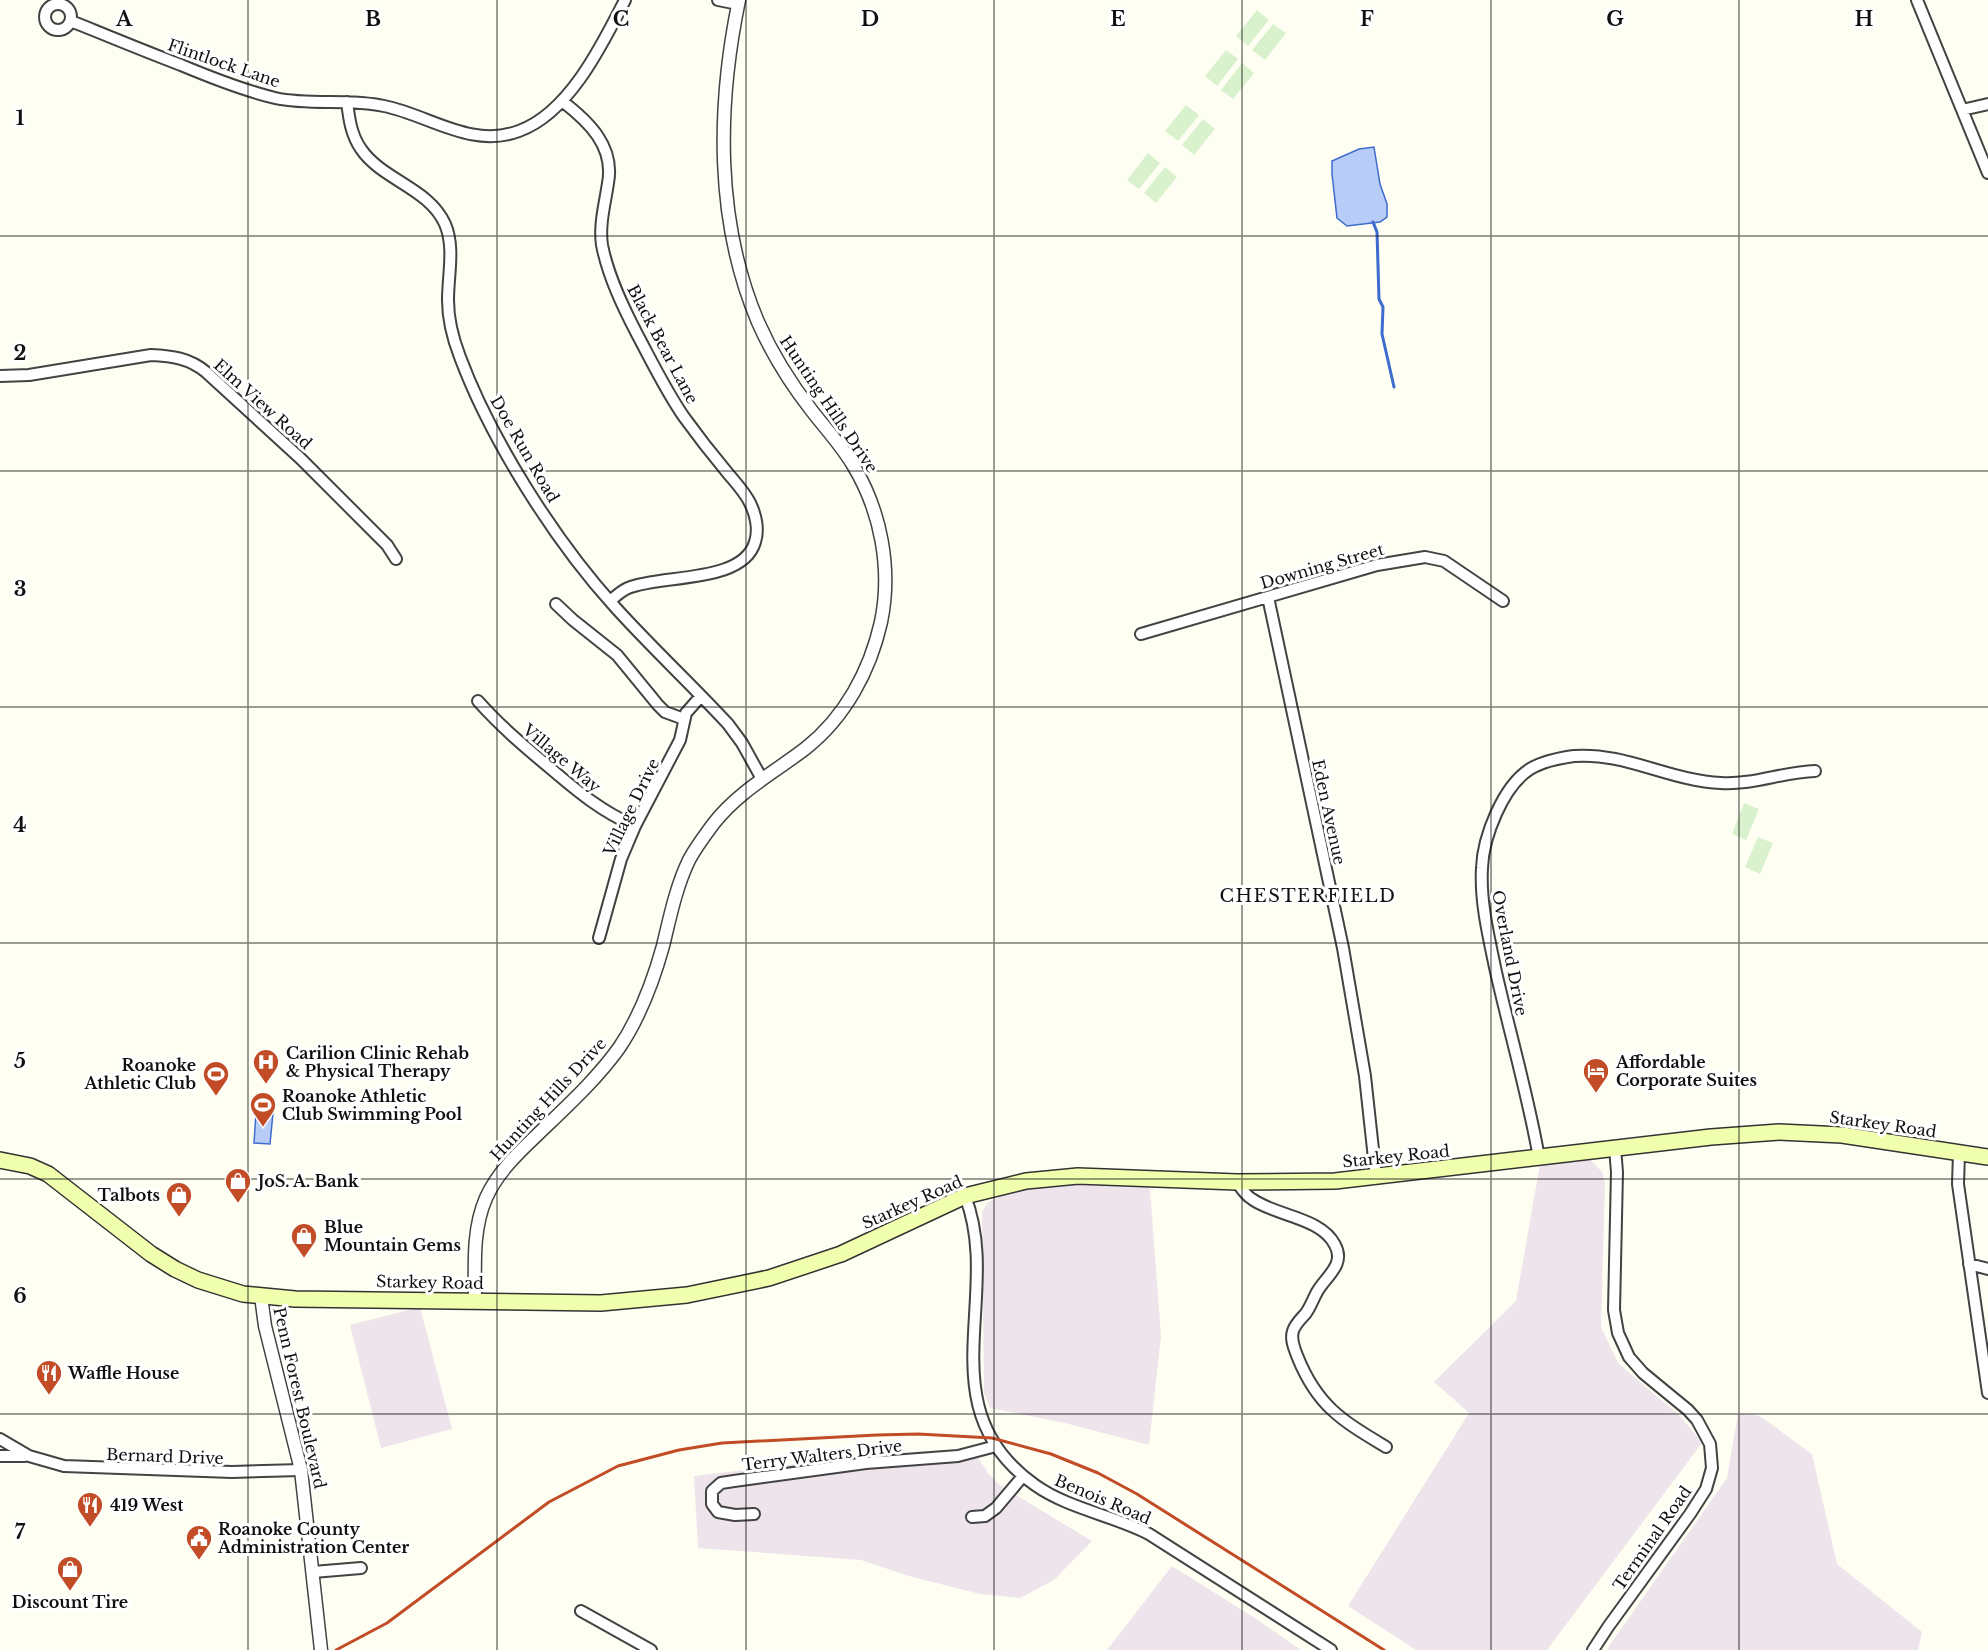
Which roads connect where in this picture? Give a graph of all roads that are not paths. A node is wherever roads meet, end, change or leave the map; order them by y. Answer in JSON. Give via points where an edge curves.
{"nodes":[{"id":1,"x":625,"y":0,"type":"edge"},
{"id":2,"x":718,"y":0,"type":"edge"},
{"id":3,"x":1917,"y":0,"type":"edge"},
{"id":4,"x":739,"y":2,"type":"edge"},
{"id":5,"x":71,"y":21,"type":"dead end"},
{"id":6,"x":562,"y":101,"type":"junction"},
{"id":7,"x":347,"y":102,"type":"junction"},
{"id":8,"x":1988,"y":105,"type":"edge"},
{"id":9,"x":1962,"y":110,"type":"junction"},
{"id":10,"x":1988,"y":173,"type":"edge"},
{"id":11,"x":0,"y":376,"type":"edge"},
{"id":12,"x":396,"y":559,"type":"dead end"},
{"id":13,"x":1268,"y":597,"type":"junction"},
{"id":14,"x":610,"y":601,"type":"junction"},
{"id":15,"x":1503,"y":601,"type":"dead end"},
{"id":16,"x":556,"y":604,"type":"dead end"},
{"id":17,"x":1141,"y":634,"type":"dead end"},
{"id":18,"x":701,"y":696,"type":"junction"},
{"id":19,"x":478,"y":701,"type":"dead end"},
{"id":20,"x":684,"y":719,"type":"junction"},
{"id":21,"x":1815,"y":771,"type":"dead end"},
{"id":22,"x":762,"y":779,"type":"junction"},
{"id":23,"x":635,"y":826,"type":"junction"},
{"id":24,"x":599,"y":938,"type":"dead end"},
{"id":25,"x":1615,"y":1148,"type":"junction"},
{"id":26,"x":1959,"y":1153,"type":"junction"},
{"id":27,"x":1988,"y":1157,"type":"edge"},
{"id":28,"x":1539,"y":1158,"type":"junction"},
{"id":29,"x":0,"y":1160,"type":"edge"},
{"id":30,"x":1376,"y":1177,"type":"junction"},
{"id":31,"x":1237,"y":1182,"type":"junction"},
{"id":32,"x":965,"y":1196,"type":"junction"},
{"id":33,"x":1969,"y":1264,"type":"junction"},
{"id":34,"x":1988,"y":1269,"type":"edge"},
{"id":35,"x":261,"y":1296,"type":"junction"},
{"id":36,"x":475,"y":1301,"type":"junction"},
{"id":37,"x":1988,"y":1393,"type":"edge"},
{"id":38,"x":0,"y":1439,"type":"edge"},
{"id":39,"x":996,"y":1446,"type":"junction"},
{"id":40,"x":1386,"y":1447,"type":"dead end"},
{"id":41,"x":0,"y":1456,"type":"edge"},
{"id":42,"x":29,"y":1456,"type":"junction"},
{"id":43,"x":301,"y":1470,"type":"junction"},
{"id":44,"x":1023,"y":1476,"type":"junction"},
{"id":45,"x":754,"y":1514,"type":"dead end"},
{"id":46,"x":972,"y":1517,"type":"dead end"},
{"id":47,"x":361,"y":1568,"type":"dead end"},
{"id":48,"x":313,"y":1572,"type":"junction"},
{"id":49,"x":581,"y":1611,"type":"dead end"},
{"id":50,"x":321,"y":1650,"type":"edge"},
{"id":51,"x":651,"y":1650,"type":"edge"},
{"id":52,"x":1331,"y":1650,"type":"edge"},
{"id":53,"x":1593,"y":1650,"type":"edge"}],
"edges":[{"from":1,"to":6,"type":"street","name":"Flintlock Lane","via":[[594,56]]},
{"from":2,"to":4,"type":"street"},
{"from":3,"to":9,"type":"street"},
{"from":4,"to":22,"type":"street","name":"Hunting Hills Drive","via":[[728,60],[724,132],[728,207],[739,269],[778,362],[852,463],[864,486],[880,531],[885,570],[882,618],[876,640],[849,701],[823,733]]},
{"from":5,"to":7,"type":"street","name":"Flintlock Lane","via":[[251,91],[301,101]]},
{"from":6,"to":7,"type":"street","name":"Flintlock Lane","via":[[519,131],[495,136],[466,135],[382,105]]},
{"from":6,"to":14,"type":"street","name":"Black Bear Lane","via":[[594,129],[609,161],[602,245],[629,318],[683,416],[750,501],[757,522],[753,549],[740,562],[718,571],[630,587]]},
{"from":7,"to":14,"type":"street","name":"Doe Run Road","via":[[351,129],[362,150],[371,161],[427,201],[444,222],[450,244],[449,319],[470,382],[538,505]]},
{"from":8,"to":9,"type":"street"},
{"from":9,"to":10,"type":"street"},
{"from":11,"to":12,"type":"street","name":"Elm View Road","via":[[71,370],[151,356],[192,362],[300,458],[374,531]]},
{"from":13,"to":15,"type":"street","name":"Downing Street","via":[[1377,565],[1425,557],[1444,561]]},
{"from":13,"to":17,"type":"street","name":"Downing Street"},
{"from":13,"to":30,"type":"street","name":"Eden Avenue","via":[[1343,948],[1365,1076]]},
{"from":14,"to":18,"type":"street","name":"Doe Run Road"},
{"from":16,"to":20,"type":"street","via":[[617,655],[665,712]]},
{"from":18,"to":20,"type":"street","name":"Village Drive"},
{"from":18,"to":22,"type":"street","name":"Doe Run Road","via":[[742,743]]},
{"from":19,"to":23,"type":"street","name":"Village Way","via":[[590,802]]},
{"from":20,"to":23,"type":"street","name":"Village Drive","via":[[680,740]]},
{"from":21,"to":28,"type":"street","name":"Overland Drive","via":[[1721,783],[1615,758],[1574,756],[1540,764],[1515,783],[1486,840],[1482,892]]},
{"from":22,"to":36,"type":"street","name":"Hunting Hills Drive","via":[[718,818],[690,859],[651,985],[618,1048],[494,1182],[477,1227]]},
{"from":23,"to":24,"type":"street","name":"Village Drive","via":[[617,870]]},
{"from":25,"to":26,"type":"main road","name":"Starkey Road","via":[[1711,1137],[1811,1132]]},
{"from":25,"to":28,"type":"main road","name":"Starkey Road"},
{"from":25,"to":53,"type":"street","name":"Terminal Road","via":[[1614,1310],[1618,1333],[1642,1373],[1697,1420],[1710,1444],[1712,1468],[1706,1489],[1690,1514]]},
{"from":26,"to":27,"type":"main road","name":"Starkey Road"},
{"from":26,"to":33,"type":"street","via":[[1958,1184]]},
{"from":28,"to":30,"type":"main road","name":"Starkey Road"},
{"from":29,"to":35,"type":"main road","name":"Starkey Road","via":[[48,1174],[175,1269],[221,1288]]},
{"from":30,"to":31,"type":"main road","name":"Starkey Road"},
{"from":31,"to":32,"type":"main road","name":"Starkey Road","via":[[1078,1176],[1026,1181]]},
{"from":31,"to":40,"type":"street","via":[[1258,1204],[1315,1226],[1335,1244],[1336,1268],[1298,1322],[1293,1344],[1305,1375],[1323,1402],[1341,1420]]},
{"from":32,"to":36,"type":"main road","name":"Starkey Road","via":[[841,1254],[725,1289],[640,1301]]},
{"from":32,"to":39,"type":"street","name":"Benois Road","via":[[976,1234],[975,1387]]},
{"from":33,"to":34,"type":"street"},
{"from":33,"to":37,"type":"street"},
{"from":35,"to":36,"type":"main road","name":"Starkey Road"},
{"from":35,"to":43,"type":"street","name":"Penn Forest Boulevard"},
{"from":38,"to":42,"type":"street","name":"Bernard Drive"},
{"from":39,"to":44,"type":"street","name":"Benois Road"},
{"from":39,"to":45,"type":"street","name":"Terry Walters Drive","via":[[958,1456],[874,1462],[721,1483],[712,1491],[712,1504],[718,1512]]},
{"from":41,"to":42,"type":"street","name":"Bernard Drive"},
{"from":42,"to":43,"type":"street","name":"Bernard Drive","via":[[92,1469]]},
{"from":43,"to":48,"type":"street","name":"Penn Forest Boulevard"},
{"from":44,"to":46,"type":"street","via":[[996,1508],[985,1516]]},
{"from":44,"to":52,"type":"street","name":"Benois Road","via":[[1053,1497],[1149,1534]]},
{"from":47,"to":48,"type":"street"},
{"from":48,"to":50,"type":"street","name":"Penn Forest Boulevard"},
{"from":49,"to":51,"type":"street"}]}
